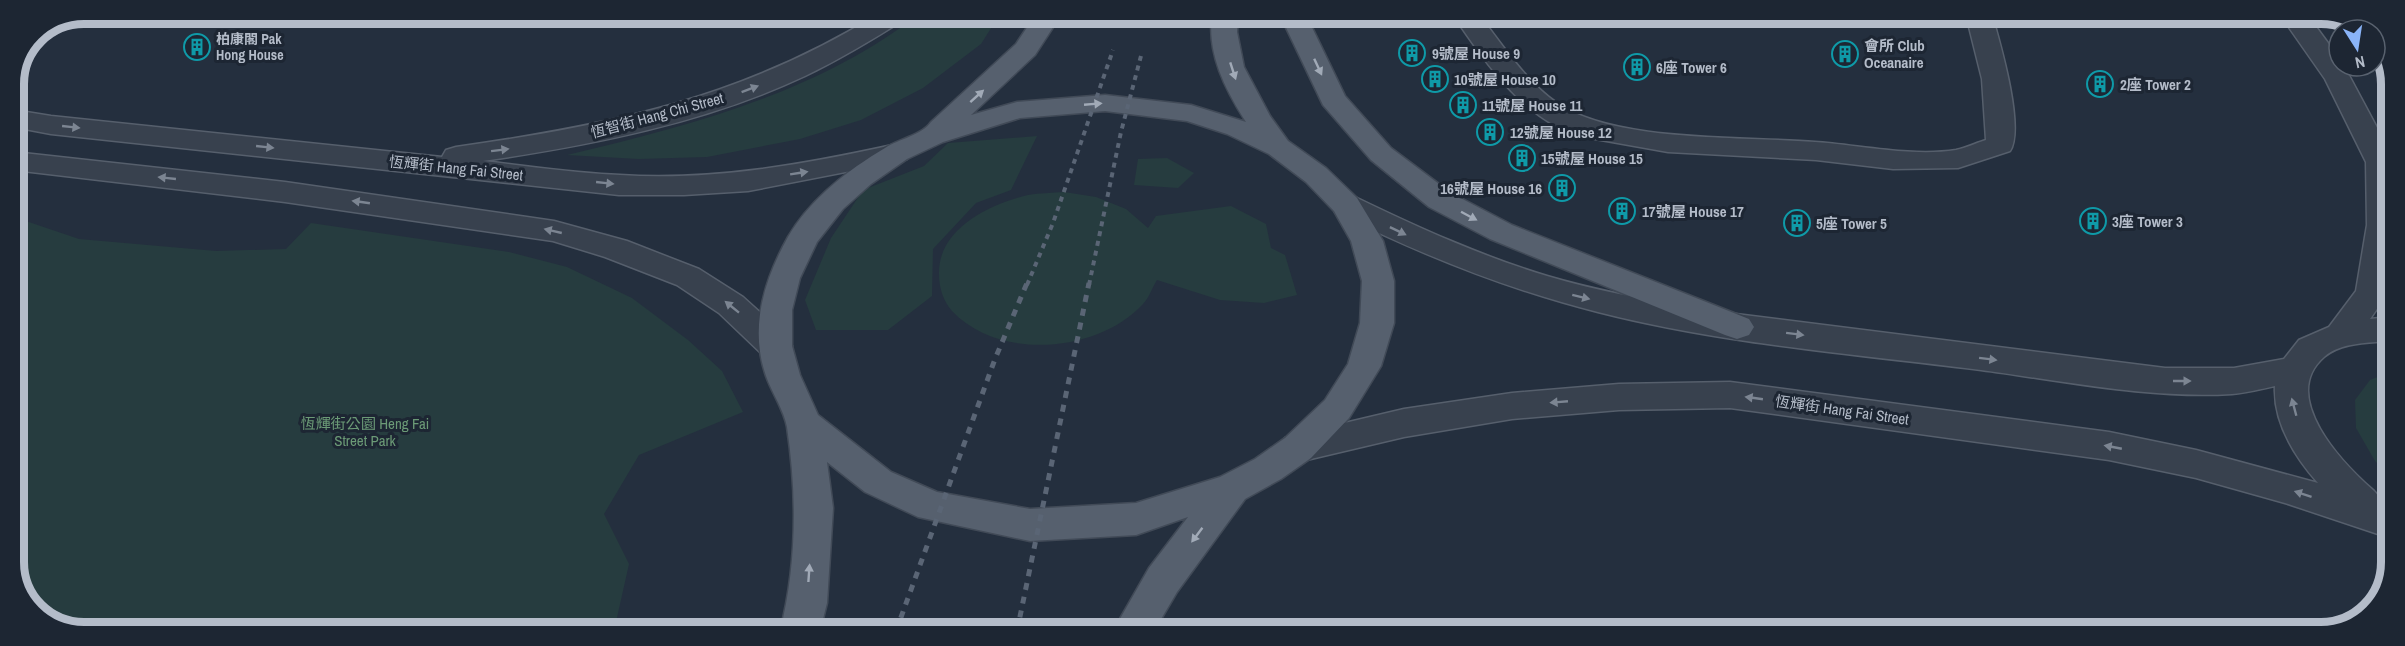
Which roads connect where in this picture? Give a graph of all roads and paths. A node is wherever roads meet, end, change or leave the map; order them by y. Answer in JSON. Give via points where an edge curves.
{"nodes":[{"id":1,"x":880,"y":24,"type":"edge"},
{"id":2,"x":1042,"y":24,"type":"edge"},
{"id":3,"x":1223,"y":24,"type":"edge"},
{"id":4,"x":1297,"y":24,"type":"edge"},
{"id":5,"x":1473,"y":24,"type":"edge"},
{"id":6,"x":1982,"y":24,"type":"edge"},
{"id":7,"x":2300,"y":24,"type":"edge"},
{"id":8,"x":24,"y":120,"type":"edge"},
{"id":9,"x":933,"y":136,"type":"junction"},
{"id":10,"x":1279,"y":148,"type":"junction"},
{"id":11,"x":897,"y":153,"type":"junction"},
{"id":12,"x":24,"y":162,"type":"edge"},
{"id":13,"x":400,"y":163,"type":"junction"},
{"id":14,"x":2381,"y":163,"type":"edge"},
{"id":15,"x":1346,"y":205,"type":"junction"},
{"id":16,"x":2381,"y":232,"type":"edge"},
{"id":17,"x":1737,"y":327,"type":"junction"},
{"id":18,"x":2381,"y":330,"type":"edge"},
{"id":19,"x":2342,"y":335,"type":"junction"},
{"id":20,"x":775,"y":346,"type":"junction"},
{"id":21,"x":2294,"y":370,"type":"junction"},
{"id":22,"x":804,"y":424,"type":"junction"},
{"id":23,"x":1298,"y":448,"type":"junction"},
{"id":24,"x":1232,"y":488,"type":"junction"},
{"id":25,"x":2381,"y":518,"type":"edge"},
{"id":26,"x":2381,"y":520,"type":"edge"},
{"id":27,"x":802,"y":622,"type":"edge"},
{"id":28,"x":1138,"y":622,"type":"edge"}],
"edges":[{"from":13,"to":1,"type":"street","name":"恆智街 Hang Chi Street","one_way":true,"via":[[520,147],[694,108],[787,74]]},
{"from":9,"to":2,"type":"main road","one_way":true,"via":[[1026,49]]},
{"from":3,"to":10,"type":"main road","one_way":true,"via":[[1235,78],[1246,102]]},
{"from":4,"to":17,"type":"main road","one_way":true,"via":[[1333,99],[1381,154],[1440,200],[1501,232]]},
{"from":5,"to":6,"type":"street","via":[[1508,71],[1547,109],[1584,128],[1668,143],[1816,151],[1893,160],[1958,159],[2000,145],[2001,116]]},
{"from":7,"to":14,"type":"street","via":[[2350,98]]},
{"from":8,"to":13,"type":"street","name":"恆輝街 Hang Fai Street","one_way":true},
{"from":9,"to":10,"type":"main road","one_way":true,"via":[[1017,110],[1105,103],[1191,113],[1238,128]]},
{"from":9,"to":11,"type":"main road"},
{"from":10,"to":15,"type":"main road","via":[[1316,175]]},
{"from":13,"to":11,"type":"street","name":"恆輝街 Hang Fai Street","one_way":true,"via":[[619,185],[686,186],[825,169]]},
{"from":11,"to":20,"type":"main road","via":[[832,202],[803,238],[784,278],[776,310]]},
{"from":20,"to":12,"type":"street","one_way":true,"via":[[731,305],[688,277],[616,249],[554,231],[285,192]]},
{"from":15,"to":17,"type":"street","one_way":true,"via":[[1411,238],[1530,282],[1649,313]]},
{"from":15,"to":23,"type":"main road","via":[[1367,241],[1378,281],[1377,323],[1364,366],[1337,409]]},
{"from":16,"to":19,"type":"street","via":[[2372,293]]},
{"from":17,"to":21,"type":"street","one_way":true,"via":[[2165,381],[2234,381]]},
{"from":18,"to":19,"type":"street"},
{"from":19,"to":21,"type":"street","via":[[2311,348]]},
{"from":20,"to":22,"type":"main road"},
{"from":25,"to":21,"type":"street","one_way":true,"via":[[2333,477],[2304,437],[2291,400]]},
{"from":22,"to":24,"type":"main road","via":[[878,482],[931,506],[1030,525],[1136,519]]},
{"from":27,"to":22,"type":"main road","one_way":true,"via":[[814,508]]},
{"from":23,"to":24,"type":"main road"},
{"from":26,"to":23,"type":"street","name":"恆輝街 Hang Fai Street","one_way":true,"via":[[2274,485],[2109,446],[1730,394],[1619,397],[1512,406],[1404,423]]},
{"from":24,"to":28,"type":"main road","one_way":true,"via":[[1163,580]]}]}
